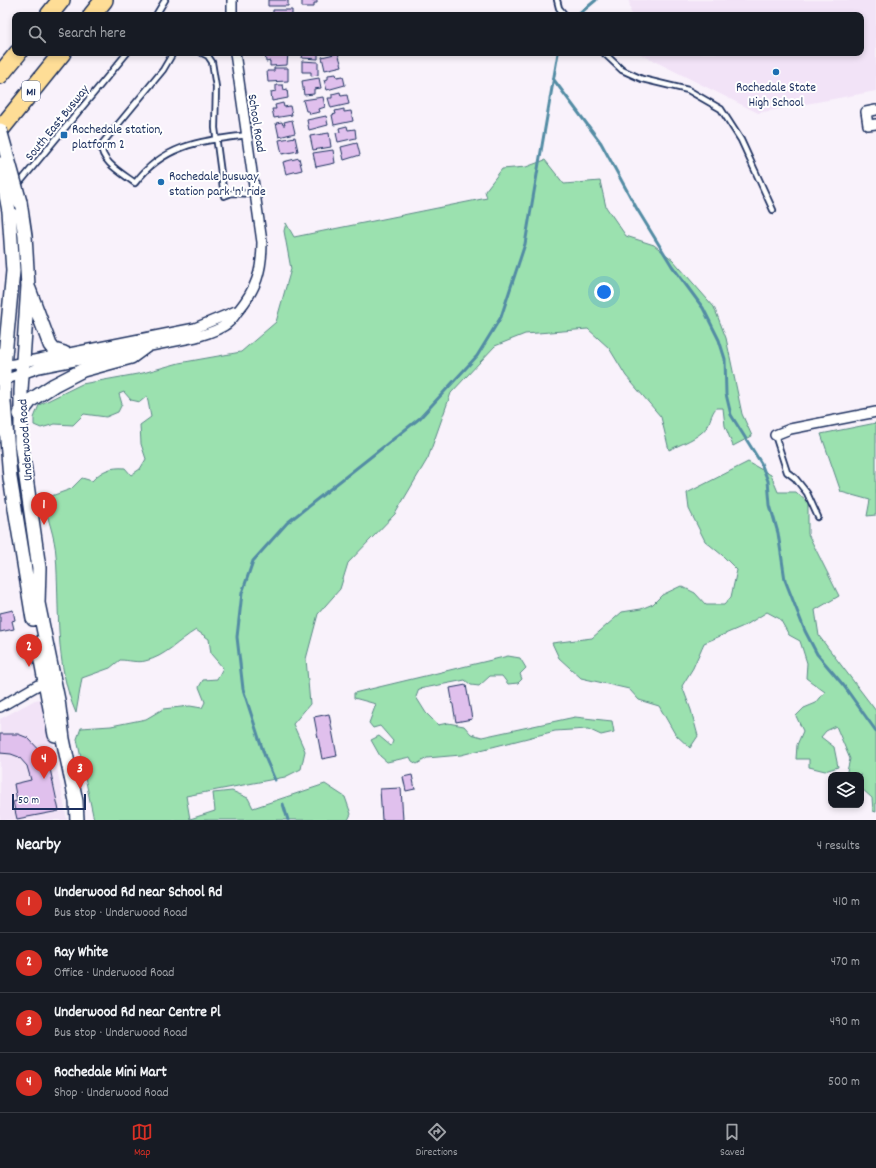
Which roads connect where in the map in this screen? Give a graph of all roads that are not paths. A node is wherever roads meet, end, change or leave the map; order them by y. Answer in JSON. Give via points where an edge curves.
{"nodes":[{"id":1,"x":62,"y":0,"type":"edge"},
{"id":2,"x":104,"y":0,"type":"edge"},
{"id":3,"x":165,"y":0,"type":"edge"},
{"id":4,"x":232,"y":0,"type":"edge"},
{"id":5,"x":557,"y":0,"type":"edge"},
{"id":6,"x":52,"y":12,"type":"edge"},
{"id":7,"x":94,"y":12,"type":"edge"},
{"id":8,"x":158,"y":12,"type":"edge"},
{"id":9,"x":232,"y":12,"type":"edge"},
{"id":10,"x":562,"y":12,"type":"edge"},
{"id":11,"x":16,"y":56,"type":"edge"},
{"id":12,"x":60,"y":56,"type":"edge"},
{"id":13,"x":125,"y":56,"type":"edge"},
{"id":14,"x":171,"y":56,"type":"edge"},
{"id":15,"x":208,"y":56,"type":"edge"},
{"id":16,"x":235,"y":56,"type":"edge"},
{"id":17,"x":607,"y":56,"type":"edge"},
{"id":18,"x":0,"y":76,"type":"edge"},
{"id":19,"x":876,"y":110,"type":"edge"},
{"id":20,"x":876,"y":124,"type":"edge"},
{"id":21,"x":0,"y":130,"type":"edge"},
{"id":22,"x":247,"y":135,"type":"junction"},
{"id":23,"x":216,"y":138,"type":"junction"},
{"id":24,"x":0,"y":164,"type":"edge"},
{"id":25,"x":256,"y":194,"type":"junction"},
{"id":26,"x":5,"y":206,"type":"edge"},
{"id":27,"x":773,"y":210,"type":"dead end"},
{"id":28,"x":28,"y":286,"type":"junction"},
{"id":29,"x":239,"y":310,"type":"junction"},
{"id":30,"x":146,"y":346,"type":"junction"},
{"id":31,"x":64,"y":353,"type":"junction"},
{"id":32,"x":2,"y":366,"type":"edge"},
{"id":33,"x":22,"y":367,"type":"junction"},
{"id":34,"x":2,"y":380,"type":"edge"},
{"id":35,"x":876,"y":412,"type":"edge"},
{"id":36,"x":20,"y":414,"type":"junction"},
{"id":37,"x":774,"y":435,"type":"joint"},
{"id":38,"x":818,"y":517,"type":"dead end"},
{"id":39,"x":50,"y":682,"type":"junction"},
{"id":40,"x":0,"y":707,"type":"edge"},
{"id":41,"x":76,"y":820,"type":"edge"}],
"edges":[{"from":1,"to":6,"type":"highway"},
{"from":2,"to":7,"type":"highway"},
{"from":3,"to":8,"type":"lane"},
{"from":4,"to":9,"type":"street"},
{"from":5,"to":10,"type":"lane"},
{"from":11,"to":18,"type":"highway"},
{"from":12,"to":21,"type":"highway","number":"M1"},
{"from":13,"to":26,"type":"lane","name":"South East Busway","via":[[8,195]]},
{"from":14,"to":23,"type":"lane","via":[[163,70],[101,145],[101,152],[135,183],[147,168],[173,151]]},
{"from":15,"to":23,"type":"lane","via":[[212,62],[216,87]]},
{"from":16,"to":22,"type":"street","name":"School Road"},
{"from":17,"to":27,"type":"lane","via":[[622,70],[642,79],[688,90],[721,109],[741,140]]},
{"from":19,"to":20,"type":"street","via":[[866,112],[868,125]]},
{"from":21,"to":28,"type":"main road","name":"Underwood Road","bridge":true,"via":[[20,202]]},
{"from":22,"to":23,"type":"lane"},
{"from":22,"to":25,"type":"street","name":"School Road"},
{"from":23,"to":25,"type":"lane","via":[[224,196],[232,193]]},
{"from":24,"to":26,"type":"main road","name":"Underwood Road","bridge":true},
{"from":25,"to":29,"type":"street","name":"School Road","via":[[262,262],[257,282]]},
{"from":26,"to":32,"type":"main road","name":"Underwood Road","via":[[13,271]]},
{"from":28,"to":31,"type":"main road","via":[[50,345],[54,350]]},
{"from":28,"to":33,"type":"main road","name":"Underwood Road"},
{"from":29,"to":30,"type":"street","name":"School Road","via":[[228,323],[210,332]]},
{"from":29,"to":31,"type":"street","name":"School Road","via":[[195,328]]},
{"from":30,"to":33,"type":"street","name":"School Road","via":[[39,368]]},
{"from":30,"to":36,"type":"main road","via":[[131,357],[83,370],[54,385],[31,400]]},
{"from":31,"to":33,"type":"street","name":"School Road"},
{"from":32,"to":33,"type":"street","name":"School Road"},
{"from":32,"to":34,"type":"main road","name":"Underwood Road"},
{"from":33,"to":34,"type":"street","name":"School Road"},
{"from":33,"to":36,"type":"main road","name":"Underwood Road"},
{"from":34,"to":39,"type":"main road","name":"Underwood Road","via":[[17,532]]},
{"from":35,"to":37,"type":"street","via":[[790,429]]},
{"from":36,"to":39,"type":"main road","name":"Underwood Road","via":[[25,477],[39,568],[38,603]]},
{"from":37,"to":38,"type":"lane","via":[[787,472],[807,493]]},
{"from":39,"to":40,"type":"street"},
{"from":39,"to":41,"type":"main road","name":"Underwood Road","via":[[68,798]]}]}
